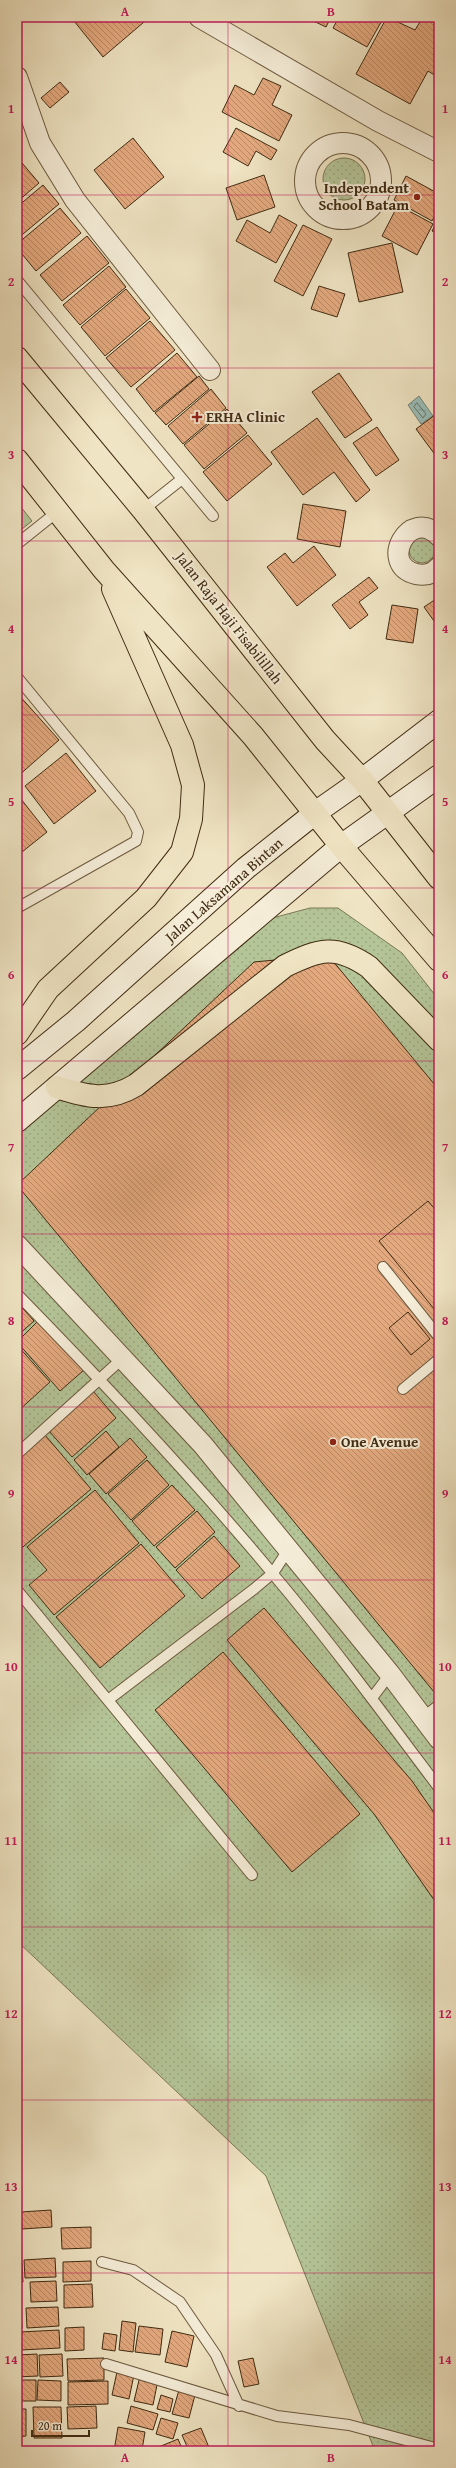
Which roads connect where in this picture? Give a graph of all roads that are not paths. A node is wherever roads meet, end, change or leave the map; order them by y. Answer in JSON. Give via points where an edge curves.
{"nodes":[{"id":1,"x":199,"y":17,"type":"edge"},
{"id":2,"x":17,"y":77,"type":"edge"},
{"id":3,"x":378,"y":121,"type":"junction"},
{"id":4,"x":361,"y":147,"type":"dead end"},
{"id":5,"x":439,"y":152,"type":"edge"},
{"id":6,"x":17,"y":280,"type":"edge"},
{"id":7,"x":17,"y":358,"type":"edge"},
{"id":8,"x":210,"y":370,"type":"dead end"},
{"id":9,"x":17,"y":460,"type":"edge"},
{"id":10,"x":182,"y":479,"type":"junction"},
{"id":11,"x":143,"y":510,"type":"junction"},
{"id":12,"x":58,"y":512,"type":"junction"},
{"id":13,"x":213,"y":516,"type":"dead end"},
{"id":14,"x":439,"y":536,"type":"edge"},
{"id":15,"x":17,"y":544,"type":"edge"},
{"id":16,"x":439,"y":567,"type":"edge"},
{"id":17,"x":104,"y":570,"type":"junction"},
{"id":18,"x":17,"y":677,"type":"edge"},
{"id":19,"x":439,"y":722,"type":"edge"},
{"id":20,"x":439,"y":776,"type":"edge"},
{"id":21,"x":362,"y":780,"type":"junction"},
{"id":22,"x":315,"y":813,"type":"junction"},
{"id":23,"x":388,"y":814,"type":"junction"},
{"id":24,"x":341,"y":846,"type":"junction"},
{"id":25,"x":439,"y":878,"type":"edge"},
{"id":26,"x":17,"y":908,"type":"edge"},
{"id":27,"x":439,"y":960,"type":"edge"},
{"id":28,"x":17,"y":1034,"type":"edge"},
{"id":29,"x":439,"y":1040,"type":"edge"},
{"id":30,"x":17,"y":1069,"type":"edge"},
{"id":31,"x":57,"y":1087,"type":"junction"},
{"id":32,"x":17,"y":1121,"type":"edge"},
{"id":33,"x":18,"y":1249,"type":"edge"},
{"id":34,"x":383,"y":1267,"type":"dead end"},
{"id":35,"x":17,"y":1294,"type":"edge"},
{"id":36,"x":439,"y":1337,"type":"edge"},
{"id":37,"x":123,"y":1358,"type":"junction"},
{"id":38,"x":439,"y":1359,"type":"edge"},
{"id":39,"x":100,"y":1379,"type":"junction"},
{"id":40,"x":403,"y":1390,"type":"dead end"},
{"id":41,"x":17,"y":1454,"type":"edge"},
{"id":42,"x":288,"y":1550,"type":"junction"},
{"id":43,"x":273,"y":1573,"type":"junction"},
{"id":44,"x":17,"y":1590,"type":"edge"},
{"id":45,"x":390,"y":1674,"type":"junction"},
{"id":46,"x":372,"y":1698,"type":"junction"},
{"id":47,"x":108,"y":1700,"type":"junction"},
{"id":48,"x":432,"y":1711,"type":"edge"},
{"id":49,"x":439,"y":1739,"type":"edge"},
{"id":50,"x":439,"y":1788,"type":"edge"},
{"id":51,"x":252,"y":1876,"type":"dead end"},
{"id":52,"x":102,"y":2262,"type":"dead end"},
{"id":53,"x":106,"y":2364,"type":"dead end"},
{"id":54,"x":239,"y":2406,"type":"junction"},
{"id":55,"x":439,"y":2449,"type":"edge"}],
"edges":[{"from":1,"to":3,"type":"street"},
{"from":2,"to":8,"type":"street","via":[[40,143],[76,200]]},
{"from":3,"to":4,"type":"street"},
{"from":3,"to":5,"type":"street"},
{"from":6,"to":10,"type":"lane"},
{"from":7,"to":11,"type":"main road","name":"Jalan Raja Haji Fisabilillah"},
{"from":9,"to":12,"type":"main road"},
{"from":10,"to":11,"type":"lane"},
{"from":10,"to":13,"type":"lane"},
{"from":11,"to":21,"type":"main road","name":"Jalan Raja Haji Fisabilillah","via":[[325,740]]},
{"from":12,"to":15,"type":"lane"},
{"from":12,"to":17,"type":"main road"},
{"from":14,"to":16,"type":"street","via":[[429,529],[413,529],[401,540],[399,548],[401,563],[414,574],[428,574]]},
{"from":17,"to":22,"type":"main road","via":[[253,736]]},
{"from":17,"to":28,"type":"main road","via":[[182,746],[193,785],[191,819],[182,852],[146,898],[48,989]]},
{"from":18,"to":26,"type":"lane","via":[[119,801],[136,824],[138,832],[136,841]]},
{"from":19,"to":21,"type":"main road","name":"Jalan Laksamana Bintan"},
{"from":20,"to":23,"type":"main road"},
{"from":21,"to":22,"type":"main road","name":"Jalan Laksamana Bintan"},
{"from":21,"to":23,"type":"main road","name":"Jalan Raja Haji Fisabilillah"},
{"from":22,"to":24,"type":"main road"},
{"from":22,"to":30,"type":"main road","name":"Jalan Laksamana Bintan","via":[[246,868],[76,1021]]},
{"from":23,"to":24,"type":"main road"},
{"from":23,"to":25,"type":"main road","name":"Jalan Raja Haji Fisabilillah"},
{"from":24,"to":27,"type":"main road"},
{"from":24,"to":31,"type":"main road"},
{"from":29,"to":31,"type":"main road","via":[[369,967],[356,958],[326,950],[309,954],[285,966],[136,1085],[122,1093],[86,1096]]},
{"from":31,"to":32,"type":"main road"},
{"from":33,"to":37,"type":"street"},
{"from":34,"to":36,"type":"lane"},
{"from":35,"to":39,"type":"lane"},
{"from":37,"to":39,"type":"lane"},
{"from":37,"to":42,"type":"street","via":[[203,1444]]},
{"from":38,"to":40,"type":"lane"},
{"from":39,"to":41,"type":"lane"},
{"from":39,"to":43,"type":"lane"},
{"from":42,"to":43,"type":"lane"},
{"from":42,"to":45,"type":"street"},
{"from":43,"to":46,"type":"lane"},
{"from":43,"to":47,"type":"lane"},
{"from":44,"to":47,"type":"lane"},
{"from":45,"to":46,"type":"lane"},
{"from":45,"to":48,"type":"street"},
{"from":46,"to":50,"type":"lane"},
{"from":47,"to":51,"type":"lane"},
{"from":48,"to":49,"type":"street"},
{"from":52,"to":54,"type":"lane","via":[[133,2270],[180,2302],[216,2355]]},
{"from":53,"to":54,"type":"lane"},
{"from":54,"to":55,"type":"lane","via":[[277,2416],[349,2426]]}]}
